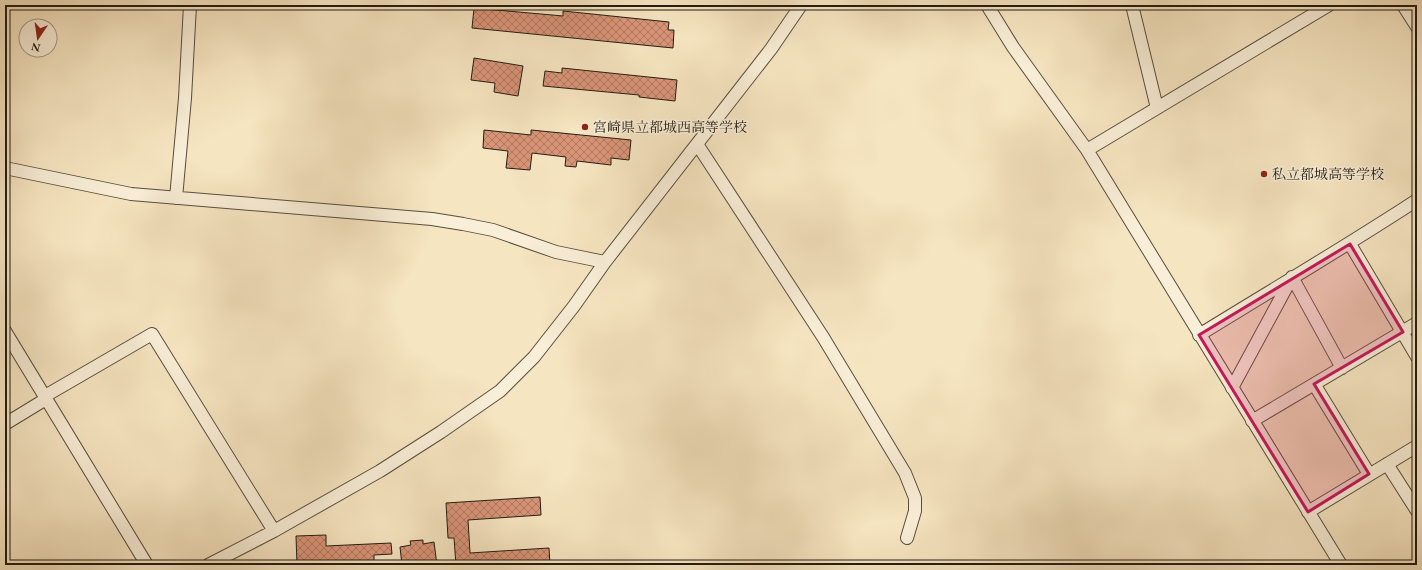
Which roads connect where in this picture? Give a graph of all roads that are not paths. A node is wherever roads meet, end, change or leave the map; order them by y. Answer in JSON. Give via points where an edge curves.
{"nodes":[{"id":1,"x":190,"y":5,"type":"edge"},
{"id":2,"x":801,"y":5,"type":"edge"},
{"id":3,"x":987,"y":5,"type":"edge"},
{"id":4,"x":1132,"y":5,"type":"edge"},
{"id":5,"x":1329,"y":5,"type":"edge"},
{"id":6,"x":1403,"y":5,"type":"edge"},
{"id":7,"x":1417,"y":27,"type":"edge"},
{"id":8,"x":1157,"y":108,"type":"junction"},
{"id":9,"x":697,"y":144,"type":"junction"},
{"id":10,"x":1086,"y":150,"type":"junction"},
{"id":11,"x":5,"y":168,"type":"edge"},
{"id":12,"x":176,"y":198,"type":"junction"},
{"id":13,"x":1417,"y":200,"type":"edge"},
{"id":14,"x":1350,"y":244,"type":"junction"},
{"id":15,"x":605,"y":262,"type":"junction"},
{"id":16,"x":1292,"y":278,"type":"junction"},
{"id":17,"x":1417,"y":323,"type":"edge"},
{"id":18,"x":5,"y":331,"type":"edge"},
{"id":19,"x":1403,"y":332,"type":"junction"},
{"id":20,"x":1200,"y":335,"type":"junction"},
{"id":21,"x":1417,"y":357,"type":"edge"},
{"id":22,"x":1342,"y":368,"type":"junction"},
{"id":23,"x":1314,"y":384,"type":"junction"},
{"id":24,"x":1232,"y":388,"type":"junction"},
{"id":25,"x":46,"y":398,"type":"junction"},
{"id":26,"x":1252,"y":421,"type":"junction"},
{"id":27,"x":5,"y":424,"type":"edge"},
{"id":28,"x":1417,"y":446,"type":"edge"},
{"id":29,"x":1387,"y":464,"type":"junction"},
{"id":30,"x":1370,"y":474,"type":"junction"},
{"id":31,"x":1417,"y":511,"type":"edge"},
{"id":32,"x":1308,"y":512,"type":"junction"},
{"id":33,"x":274,"y":531,"type":"junction"},
{"id":34,"x":907,"y":538,"type":"dead end"},
{"id":35,"x":147,"y":565,"type":"edge"},
{"id":36,"x":208,"y":565,"type":"edge"},
{"id":37,"x":1341,"y":565,"type":"edge"}],
"edges":[{"from":1,"to":12,"type":"street"},
{"from":2,"to":9,"type":"street","via":[[771,49]]},
{"from":3,"to":10,"type":"street","via":[[1013,47]]},
{"from":4,"to":8,"type":"street"},
{"from":5,"to":8,"type":"street"},
{"from":6,"to":7,"type":"street"},
{"from":8,"to":10,"type":"street"},
{"from":9,"to":15,"type":"street"},
{"from":9,"to":34,"type":"street","via":[[823,337],[905,473],[915,498],[915,511]]},
{"from":10,"to":20,"type":"street"},
{"from":11,"to":12,"type":"street","via":[[131,194]]},
{"from":12,"to":15,"type":"street","via":[[463,224],[493,230],[556,252]]},
{"from":13,"to":14,"type":"street"},
{"from":14,"to":16,"type":"street"},
{"from":14,"to":19,"type":"street"},
{"from":15,"to":33,"type":"street","via":[[534,357],[500,391],[380,471]]},
{"from":16,"to":20,"type":"street"},
{"from":16,"to":22,"type":"street"},
{"from":16,"to":24,"type":"street"},
{"from":17,"to":19,"type":"street"},
{"from":18,"to":25,"type":"street"},
{"from":19,"to":21,"type":"street"},
{"from":19,"to":22,"type":"street"},
{"from":20,"to":24,"type":"street"},
{"from":22,"to":23,"type":"street"},
{"from":23,"to":26,"type":"street"},
{"from":23,"to":30,"type":"street"},
{"from":24,"to":26,"type":"street"},
{"from":25,"to":27,"type":"street"},
{"from":25,"to":33,"type":"street","via":[[152,334]]},
{"from":25,"to":35,"type":"street"},
{"from":26,"to":32,"type":"street"},
{"from":28,"to":29,"type":"street"},
{"from":29,"to":30,"type":"street"},
{"from":29,"to":31,"type":"street"},
{"from":30,"to":32,"type":"street"},
{"from":32,"to":37,"type":"street"},
{"from":33,"to":36,"type":"street"}]}
